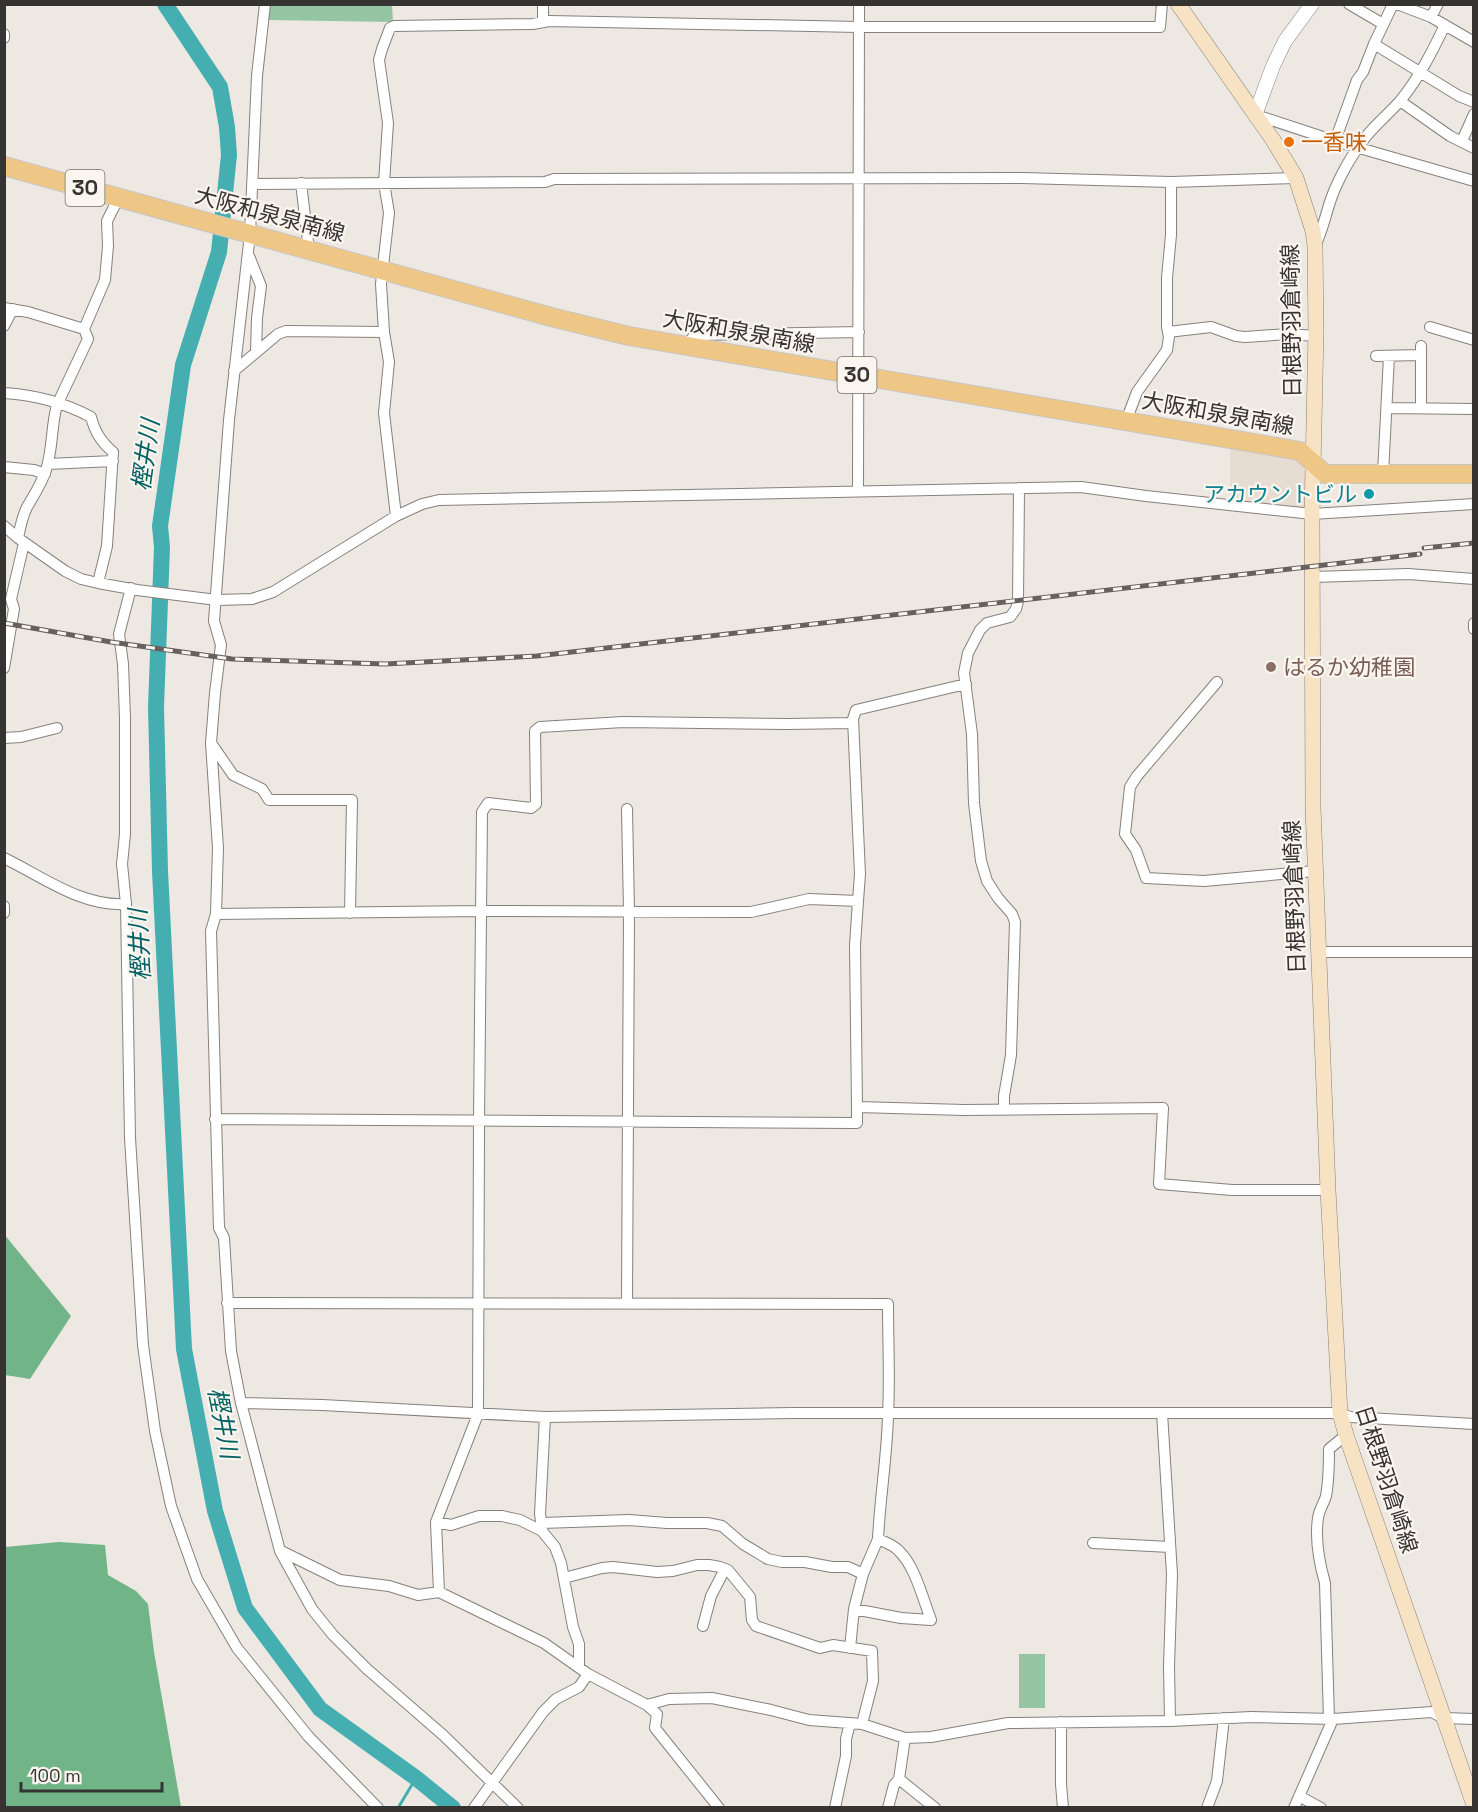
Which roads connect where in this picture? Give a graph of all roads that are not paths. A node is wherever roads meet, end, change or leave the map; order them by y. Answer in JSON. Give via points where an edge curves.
{"nodes":[{"id":1,"x":265,"y":4,"type":"edge"},
{"id":2,"x":543,"y":4,"type":"edge"},
{"id":3,"x":859,"y":4,"type":"edge"},
{"id":4,"x":1162,"y":4,"type":"edge"},
{"id":5,"x":1178,"y":4,"type":"edge"},
{"id":6,"x":1312,"y":4,"type":"edge"},
{"id":7,"x":1349,"y":4,"type":"edge"},
{"id":8,"x":1395,"y":4,"type":"edge"},
{"id":9,"x":1438,"y":4,"type":"edge"},
{"id":10,"x":1431,"y":17,"type":"junction"},
{"id":11,"x":543,"y":22,"type":"junction"},
{"id":12,"x":1383,"y":24,"type":"junction"},
{"id":13,"x":1445,"y":25,"type":"junction"},
{"id":14,"x":859,"y":27,"type":"junction"},
{"id":15,"x":1473,"y":42,"type":"edge"},
{"id":16,"x":1374,"y":44,"type":"junction"},
{"id":17,"x":1420,"y":72,"type":"junction"},
{"id":18,"x":1400,"y":101,"type":"junction"},
{"id":19,"x":1473,"y":102,"type":"edge"},
{"id":20,"x":1473,"y":114,"type":"edge"},
{"id":21,"x":1256,"y":115,"type":"junction"},
{"id":22,"x":1335,"y":141,"type":"junction"},
{"id":23,"x":1462,"y":141,"type":"junction"},
{"id":24,"x":1357,"y":148,"type":"junction"},
{"id":25,"x":1473,"y":148,"type":"edge"},
{"id":26,"x":4,"y":166,"type":"edge"},
{"id":27,"x":1296,"y":178,"type":"junction"},
{"id":28,"x":859,"y":180,"type":"junction"},
{"id":29,"x":1473,"y":181,"type":"edge"},
{"id":30,"x":1171,"y":182,"type":"junction"},
{"id":31,"x":301,"y":183,"type":"junction"},
{"id":32,"x":384,"y":183,"type":"junction"},
{"id":33,"x":252,"y":184,"type":"junction"},
{"id":34,"x":119,"y":197,"type":"junction"},
{"id":35,"x":247,"y":233,"type":"junction"},
{"id":36,"x":1315,"y":246,"type":"junction"},
{"id":37,"x":309,"y":250,"type":"junction"},
{"id":38,"x":248,"y":253,"type":"junction"},
{"id":39,"x":382,"y":270,"type":"junction"},
{"id":40,"x":9,"y":309,"type":"edge"},
{"id":41,"x":4,"y":326,"type":"edge"},
{"id":42,"x":1430,"y":327,"type":"dead end"},
{"id":43,"x":84,"y":329,"type":"junction"},
{"id":44,"x":384,"y":332,"type":"junction"},
{"id":45,"x":859,"y":332,"type":"junction"},
{"id":46,"x":1168,"y":332,"type":"junction"},
{"id":47,"x":1316,"y":336,"type":"junction"},
{"id":48,"x":1473,"y":340,"type":"edge"},
{"id":49,"x":685,"y":346,"type":"junction"},
{"id":50,"x":256,"y":352,"type":"junction"},
{"id":51,"x":1376,"y":356,"type":"dead end"},
{"id":52,"x":1389,"y":356,"type":"junction"},
{"id":53,"x":234,"y":371,"type":"junction"},
{"id":54,"x":859,"y":375,"type":"junction"},
{"id":55,"x":4,"y":393,"type":"edge"},
{"id":56,"x":58,"y":404,"type":"junction"},
{"id":57,"x":1386,"y":408,"type":"junction"},
{"id":58,"x":1421,"y":408,"type":"junction"},
{"id":59,"x":1473,"y":409,"type":"edge"},
{"id":60,"x":1126,"y":421,"type":"junction"},
{"id":61,"x":112,"y":462,"type":"junction"},
{"id":62,"x":1314,"y":465,"type":"junction"},
{"id":63,"x":4,"y":467,"type":"edge"},
{"id":64,"x":46,"y":469,"type":"junction"},
{"id":65,"x":1383,"y":474,"type":"junction"},
{"id":66,"x":1473,"y":474,"type":"edge"},
{"id":67,"x":1019,"y":488,"type":"junction"},
{"id":68,"x":858,"y":490,"type":"junction"},
{"id":69,"x":1473,"y":504,"type":"edge"},
{"id":70,"x":1312,"y":513,"type":"junction"},
{"id":71,"x":396,"y":516,"type":"junction"},
{"id":72,"x":4,"y":526,"type":"edge"},
{"id":73,"x":21,"y":541,"type":"junction"},
{"id":74,"x":1313,"y":577,"type":"junction"},
{"id":75,"x":1473,"y":579,"type":"edge"},
{"id":76,"x":98,"y":583,"type":"junction"},
{"id":77,"x":134,"y":589,"type":"junction"},
{"id":78,"x":214,"y":599,"type":"junction"},
{"id":79,"x":1473,"y":623,"type":"edge"},
{"id":80,"x":1473,"y":629,"type":"edge"},
{"id":81,"x":4,"y":668,"type":"edge"},
{"id":82,"x":1217,"y":682,"type":"dead end"},
{"id":83,"x":966,"y":684,"type":"junction"},
{"id":84,"x":853,"y":723,"type":"junction"},
{"id":85,"x":57,"y":729,"type":"dead end"},
{"id":86,"x":4,"y":738,"type":"edge"},
{"id":87,"x":211,"y":743,"type":"junction"},
{"id":88,"x":627,"y":809,"type":"dead end"},
{"id":89,"x":4,"y":858,"type":"edge"},
{"id":90,"x":1315,"y":871,"type":"junction"},
{"id":91,"x":858,"y":901,"type":"junction"},
{"id":92,"x":126,"y":904,"type":"junction"},
{"id":93,"x":4,"y":906,"type":"edge"},
{"id":94,"x":481,"y":911,"type":"junction"},
{"id":95,"x":629,"y":911,"type":"junction"},
{"id":96,"x":4,"y":913,"type":"edge"},
{"id":97,"x":350,"y":913,"type":"junction"},
{"id":98,"x":216,"y":914,"type":"junction"},
{"id":99,"x":1318,"y":952,"type":"junction"},
{"id":100,"x":1473,"y":952,"type":"edge"},
{"id":101,"x":857,"y":1107,"type":"junction"},
{"id":102,"x":1004,"y":1108,"type":"junction"},
{"id":103,"x":215,"y":1119,"type":"junction"},
{"id":104,"x":479,"y":1122,"type":"junction"},
{"id":105,"x":628,"y":1122,"type":"junction"},
{"id":106,"x":1328,"y":1190,"type":"junction"},
{"id":107,"x":227,"y":1303,"type":"junction"},
{"id":108,"x":479,"y":1303,"type":"junction"},
{"id":109,"x":627,"y":1304,"type":"junction"},
{"id":110,"x":241,"y":1403,"type":"junction"},
{"id":111,"x":889,"y":1413,"type":"junction"},
{"id":112,"x":1162,"y":1413,"type":"junction"},
{"id":113,"x":1340,"y":1413,"type":"junction"},
{"id":114,"x":478,"y":1414,"type":"junction"},
{"id":115,"x":545,"y":1417,"type":"junction"},
{"id":116,"x":1473,"y":1424,"type":"edge"},
{"id":117,"x":1346,"y":1435,"type":"junction"},
{"id":118,"x":436,"y":1522,"type":"junction"},
{"id":119,"x":542,"y":1527,"type":"junction"},
{"id":120,"x":878,"y":1539,"type":"junction"},
{"id":121,"x":1093,"y":1543,"type":"dead end"},
{"id":122,"x":1170,"y":1547,"type":"junction"},
{"id":123,"x":280,"y":1551,"type":"junction"},
{"id":124,"x":725,"y":1569,"type":"junction"},
{"id":125,"x":863,"y":1574,"type":"junction"},
{"id":126,"x":564,"y":1578,"type":"junction"},
{"id":127,"x":439,"y":1592,"type":"junction"},
{"id":128,"x":854,"y":1609,"type":"junction"},
{"id":129,"x":703,"y":1626,"type":"dead end"},
{"id":130,"x":850,"y":1648,"type":"junction"},
{"id":131,"x":584,"y":1671,"type":"junction"},
{"id":132,"x":647,"y":1705,"type":"junction"},
{"id":133,"x":1224,"y":1718,"type":"junction"},
{"id":134,"x":1331,"y":1719,"type":"junction"},
{"id":135,"x":1443,"y":1719,"type":"junction"},
{"id":136,"x":1473,"y":1719,"type":"edge"},
{"id":137,"x":1170,"y":1721,"type":"junction"},
{"id":138,"x":1061,"y":1722,"type":"junction"},
{"id":139,"x":850,"y":1723,"type":"junction"},
{"id":140,"x":862,"y":1724,"type":"junction"},
{"id":141,"x":905,"y":1738,"type":"junction"},
{"id":142,"x":899,"y":1779,"type":"junction"},
{"id":143,"x":494,"y":1782,"type":"junction"},
{"id":144,"x":1299,"y":1796,"type":"junction"},
{"id":145,"x":1473,"y":1805,"type":"edge"},
{"id":146,"x":378,"y":1808,"type":"edge"},
{"id":147,"x":474,"y":1808,"type":"edge"},
{"id":148,"x":518,"y":1808,"type":"edge"},
{"id":149,"x":719,"y":1808,"type":"edge"},
{"id":150,"x":835,"y":1808,"type":"edge"},
{"id":151,"x":888,"y":1808,"type":"edge"},
{"id":152,"x":935,"y":1808,"type":"edge"},
{"id":153,"x":1063,"y":1808,"type":"edge"},
{"id":154,"x":1207,"y":1808,"type":"edge"},
{"id":155,"x":1294,"y":1808,"type":"edge"},
{"id":156,"x":1321,"y":1808,"type":"edge"}],
"edges":[{"from":1,"to":33,"type":"street"},
{"from":2,"to":11,"type":"street"},
{"from":3,"to":14,"type":"street"},
{"from":4,"to":14,"type":"street","via":[[1160,27]]},
{"from":5,"to":21,"type":"main road","name":"日根野羽倉崎線"},
{"from":6,"to":21,"type":"street","via":[[1281,49]]},
{"from":7,"to":12,"type":"street"},
{"from":8,"to":10,"type":"street"},
{"from":8,"to":12,"type":"street"},
{"from":9,"to":10,"type":"street"},
{"from":10,"to":13,"type":"street"},
{"from":11,"to":14,"type":"street"},
{"from":11,"to":32,"type":"street","via":[[390,28],[379,60],[388,123]]},
{"from":12,"to":16,"type":"street"},
{"from":13,"to":15,"type":"street"},
{"from":13,"to":17,"type":"street"},
{"from":14,"to":28,"type":"street"},
{"from":16,"to":17,"type":"street"},
{"from":16,"to":22,"type":"street"},
{"from":17,"to":18,"type":"street"},
{"from":17,"to":19,"type":"street"},
{"from":18,"to":23,"type":"street"},
{"from":18,"to":24,"type":"street"},
{"from":20,"to":23,"type":"street"},
{"from":21,"to":22,"type":"street"},
{"from":21,"to":27,"type":"main road","name":"日根野羽倉崎線"},
{"from":22,"to":24,"type":"street"},
{"from":23,"to":25,"type":"street"},
{"from":24,"to":29,"type":"street"},
{"from":24,"to":36,"type":"street","via":[[1330,201]]},
{"from":26,"to":34,"type":"main road","name":"大阪和泉泉南線","number":"30"},
{"from":27,"to":30,"type":"street"},
{"from":27,"to":36,"type":"main road","name":"日根野羽倉崎線"},
{"from":28,"to":30,"type":"street","via":[[1022,178]]},
{"from":28,"to":32,"type":"street"},
{"from":28,"to":45,"type":"street"},
{"from":30,"to":46,"type":"street"},
{"from":31,"to":32,"type":"street"},
{"from":31,"to":33,"type":"street"},
{"from":31,"to":37,"type":"street"},
{"from":32,"to":39,"type":"street","via":[[389,213]]},
{"from":33,"to":35,"type":"street"},
{"from":34,"to":35,"type":"main road","name":"大阪和泉泉南線","number":"30"},
{"from":34,"to":43,"type":"street","via":[[107,221],[105,280]]},
{"from":35,"to":37,"type":"main road","name":"大阪和泉泉南線","number":"30"},
{"from":35,"to":38,"type":"street"},
{"from":36,"to":47,"type":"main road","name":"日根野羽倉崎線"},
{"from":37,"to":39,"type":"main road","name":"大阪和泉泉南線","number":"30"},
{"from":38,"to":50,"type":"street","via":[[261,286]]},
{"from":38,"to":53,"type":"street"},
{"from":39,"to":44,"type":"street"},
{"from":39,"to":49,"type":"main road","name":"大阪和泉泉南線","number":"30","via":[[555,318]]},
{"from":40,"to":41,"type":"street"},
{"from":40,"to":43,"type":"street"},
{"from":42,"to":48,"type":"street"},
{"from":43,"to":56,"type":"street","via":[[88,339]]},
{"from":44,"to":50,"type":"street","via":[[286,331]]},
{"from":44,"to":71,"type":"street","via":[[389,362],[384,413]]},
{"from":45,"to":49,"type":"street","via":[[695,335]]},
{"from":45,"to":54,"type":"street"},
{"from":46,"to":47,"type":"street","via":[[1211,327],[1245,337]]},
{"from":46,"to":60,"type":"street","via":[[1167,350],[1137,392]]},
{"from":47,"to":62,"type":"main road","name":"日根野羽倉崎線"},
{"from":49,"to":54,"type":"main road","name":"大阪和泉泉南線","number":"30"},
{"from":50,"to":53,"type":"street"},
{"from":51,"to":52,"type":"street"},
{"from":52,"to":57,"type":"street"},
{"from":52,"to":58,"type":"street","via":[[1421,351]]},
{"from":53,"to":78,"type":"street"},
{"from":54,"to":60,"type":"main road","name":"大阪和泉泉南線","number":"30"},
{"from":54,"to":68,"type":"street"},
{"from":55,"to":56,"type":"street"},
{"from":56,"to":61,"type":"street","via":[[91,417],[95,432],[113,452]]},
{"from":56,"to":64,"type":"street"},
{"from":57,"to":58,"type":"street"},
{"from":57,"to":65,"type":"street"},
{"from":58,"to":59,"type":"street"},
{"from":60,"to":62,"type":"main road","name":"大阪和泉泉南線","number":"30","via":[[1300,451]]},
{"from":61,"to":64,"type":"street"},
{"from":61,"to":76,"type":"street","via":[[107,546]]},
{"from":62,"to":65,"type":"main road","name":"大阪和泉泉南線","number":"30","via":[[1325,474]]},
{"from":62,"to":70,"type":"main road","name":"日根野羽倉崎線"},
{"from":63,"to":64,"type":"street"},
{"from":64,"to":73,"type":"street","via":[[20,525]]},
{"from":65,"to":66,"type":"main road","name":"大阪和泉泉南線","number":"30"},
{"from":67,"to":68,"type":"street"},
{"from":67,"to":70,"type":"street","via":[[1081,486]]},
{"from":67,"to":83,"type":"street","via":[[1016,609],[1010,617],[987,623],[980,630],[968,653]]},
{"from":68,"to":71,"type":"street","via":[[439,500]]},
{"from":69,"to":70,"type":"street"},
{"from":70,"to":74,"type":"main road","name":"日根野羽倉崎線"},
{"from":71,"to":78,"type":"street","via":[[273,592],[252,599]]},
{"from":72,"to":73,"type":"street"},
{"from":73,"to":76,"type":"street","via":[[64,571]]},
{"from":73,"to":81,"type":"street"},
{"from":74,"to":75,"type":"street","via":[[1408,574]]},
{"from":74,"to":90,"type":"main road","name":"日根野羽倉崎線"},
{"from":76,"to":77,"type":"street"},
{"from":77,"to":78,"type":"street"},
{"from":77,"to":92,"type":"street","via":[[119,634],[125,718],[122,864]]},
{"from":78,"to":87,"type":"street","via":[[214,621],[221,645]]},
{"from":79,"to":80,"type":"street"},
{"from":82,"to":90,"type":"street","via":[[1130,787],[1125,834],[1136,850],[1146,878],[1204,881]]},
{"from":83,"to":84,"type":"street","via":[[856,710]]},
{"from":83,"to":102,"type":"street","via":[[981,861],[987,881],[1014,922],[1011,1055]]},
{"from":84,"to":91,"type":"street"},
{"from":84,"to":94,"type":"street","via":[[623,722],[540,728],[536,731],[536,804],[531,808],[488,803],[482,812]]},
{"from":85,"to":86,"type":"street"},
{"from":87,"to":97,"type":"street","via":[[233,775],[262,789],[268,800],[352,800]]},
{"from":87,"to":98,"type":"street","via":[[218,848]]},
{"from":88,"to":95,"type":"street"},
{"from":89,"to":92,"type":"street","via":[[78,897]]},
{"from":90,"to":99,"type":"main road","name":"日根野羽倉崎線"},
{"from":91,"to":95,"type":"street","via":[[809,899],[752,912]]},
{"from":91,"to":101,"type":"street"},
{"from":92,"to":146,"type":"street","via":[[130,1138],[143,1345],[171,1506],[197,1579],[237,1648],[308,1736]]},
{"from":93,"to":96,"type":"street"},
{"from":94,"to":95,"type":"street"},
{"from":94,"to":97,"type":"street"},
{"from":94,"to":104,"type":"street"},
{"from":95,"to":105,"type":"street"},
{"from":97,"to":98,"type":"street"},
{"from":98,"to":103,"type":"street","via":[[212,931]]},
{"from":99,"to":100,"type":"street"},
{"from":99,"to":106,"type":"main road","name":"日根野羽倉崎線"},
{"from":101,"to":102,"type":"street"},
{"from":101,"to":105,"type":"street","via":[[856,1122]]},
{"from":102,"to":106,"type":"street","via":[[1163,1107],[1159,1184],[1232,1190]]},
{"from":103,"to":104,"type":"street"},
{"from":103,"to":107,"type":"street","via":[[219,1228],[224,1238]]},
{"from":104,"to":105,"type":"street"},
{"from":104,"to":108,"type":"street"},
{"from":105,"to":109,"type":"street"},
{"from":106,"to":113,"type":"main road","name":"日根野羽倉崎線"},
{"from":107,"to":108,"type":"street"},
{"from":107,"to":110,"type":"street"},
{"from":108,"to":109,"type":"street"},
{"from":108,"to":114,"type":"street"},
{"from":109,"to":111,"type":"street","via":[[888,1304]]},
{"from":110,"to":114,"type":"street"},
{"from":110,"to":123,"type":"street"},
{"from":111,"to":112,"type":"street"},
{"from":111,"to":115,"type":"street"},
{"from":111,"to":120,"type":"street"},
{"from":112,"to":113,"type":"street"},
{"from":112,"to":122,"type":"street"},
{"from":113,"to":116,"type":"street","via":[[1350,1417]]},
{"from":113,"to":117,"type":"main road","name":"日根野羽倉崎線"},
{"from":114,"to":115,"type":"street"},
{"from":114,"to":118,"type":"street"},
{"from":115,"to":119,"type":"street"},
{"from":117,"to":134,"type":"street","via":[[1329,1449],[1327,1492],[1318,1515]]},
{"from":117,"to":135,"type":"main road","name":"日根野羽倉崎線"},
{"from":118,"to":119,"type":"street","via":[[451,1525],[479,1516],[502,1516]]},
{"from":118,"to":127,"type":"street"},
{"from":119,"to":125,"type":"street","via":[[629,1520],[707,1523],[722,1526],[768,1559],[848,1567]]},
{"from":119,"to":126,"type":"street","via":[[555,1547]]},
{"from":120,"to":125,"type":"street"},
{"from":120,"to":128,"type":"street","via":[[904,1556],[931,1620]]},
{"from":121,"to":122,"type":"street"},
{"from":122,"to":137,"type":"street"},
{"from":123,"to":127,"type":"street","via":[[340,1580],[418,1594]]},
{"from":123,"to":143,"type":"street","via":[[312,1609],[333,1635]]},
{"from":124,"to":126,"type":"street","via":[[709,1565],[657,1572],[613,1567]]},
{"from":124,"to":129,"type":"street","via":[[711,1596]]},
{"from":124,"to":130,"type":"street","via":[[750,1597],[756,1626],[819,1648]]},
{"from":125,"to":128,"type":"street"},
{"from":126,"to":131,"type":"street"},
{"from":127,"to":131,"type":"street","via":[[544,1643]]},
{"from":128,"to":130,"type":"street"},
{"from":130,"to":140,"type":"street","via":[[872,1651],[873,1681]]},
{"from":131,"to":132,"type":"street"},
{"from":131,"to":143,"type":"street","via":[[579,1687],[556,1699],[543,1712]]},
{"from":132,"to":139,"type":"street","via":[[669,1699],[712,1698],[809,1720]]},
{"from":132,"to":149,"type":"street","via":[[657,1714],[655,1728]]},
{"from":133,"to":134,"type":"street"},
{"from":133,"to":137,"type":"street"},
{"from":133,"to":154,"type":"street","via":[[1217,1781]]},
{"from":134,"to":135,"type":"street","via":[[1432,1712]]},
{"from":134,"to":144,"type":"street"},
{"from":135,"to":136,"type":"street"},
{"from":135,"to":145,"type":"main road","name":"日根野羽倉崎線"},
{"from":137,"to":138,"type":"street"},
{"from":138,"to":141,"type":"street","via":[[1008,1723]]},
{"from":138,"to":153,"type":"street"},
{"from":139,"to":140,"type":"street"},
{"from":139,"to":150,"type":"street"},
{"from":140,"to":141,"type":"street"},
{"from":141,"to":142,"type":"street"},
{"from":142,"to":151,"type":"street"},
{"from":142,"to":152,"type":"street"},
{"from":143,"to":147,"type":"street"},
{"from":143,"to":148,"type":"street"},
{"from":144,"to":155,"type":"street"},
{"from":144,"to":156,"type":"street"}]}
